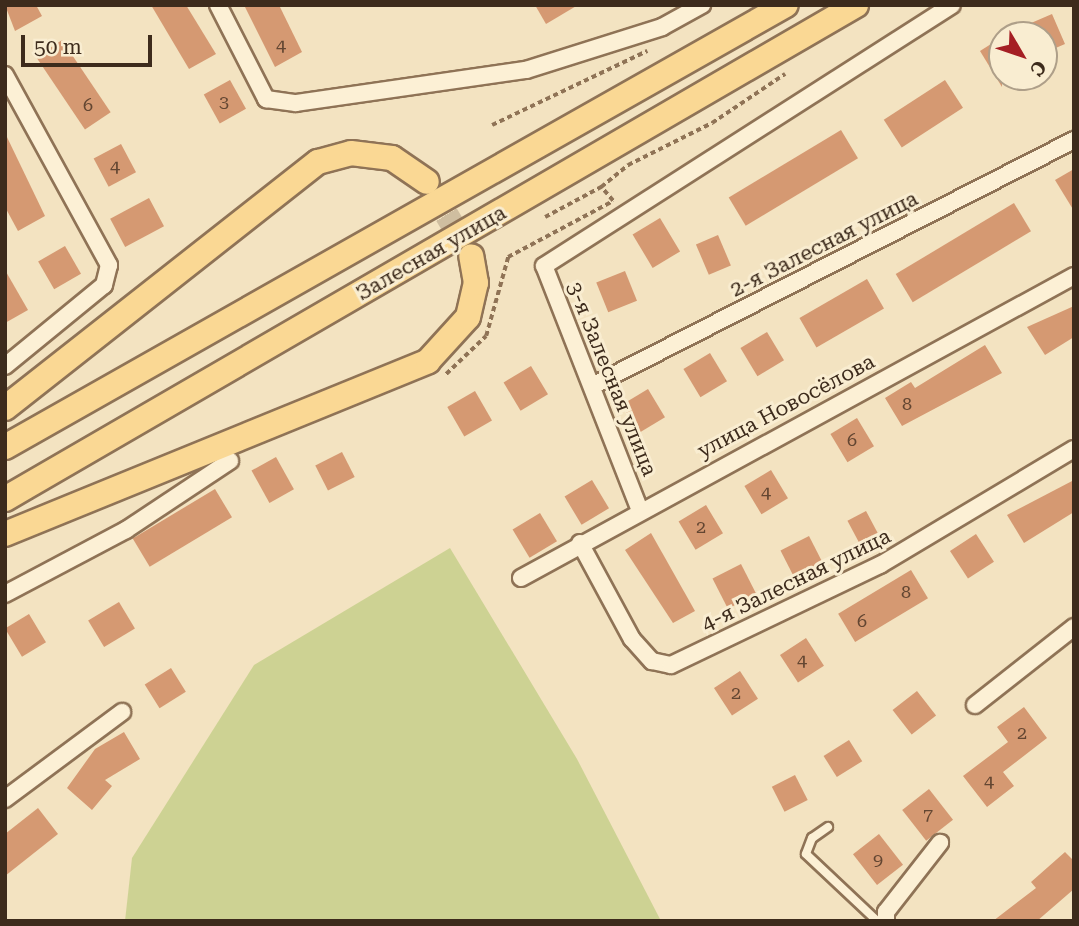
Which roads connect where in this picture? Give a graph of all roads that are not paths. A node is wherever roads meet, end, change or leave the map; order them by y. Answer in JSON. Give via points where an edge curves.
{"nodes":[{"id":1,"x":218,"y":5,"type":"edge"},
{"id":2,"x":786,"y":5,"type":"edge"},
{"id":3,"x":856,"y":5,"type":"edge"},
{"id":4,"x":951,"y":5,"type":"edge"},
{"id":5,"x":695,"y":7,"type":"edge"},
{"id":6,"x":5,"y":75,"type":"edge"},
{"id":7,"x":1074,"y":140,"type":"edge"},
{"id":8,"x":427,"y":181,"type":"tunnel mouth"},
{"id":9,"x":471,"y":256,"type":"tunnel mouth"},
{"id":10,"x":1074,"y":276,"type":"edge"},
{"id":11,"x":5,"y":366,"type":"edge"},
{"id":12,"x":594,"y":385,"type":"junction"},
{"id":13,"x":5,"y":408,"type":"edge"},
{"id":14,"x":5,"y":447,"type":"edge"},
{"id":15,"x":1074,"y":449,"type":"edge"},
{"id":16,"x":230,"y":461,"type":"dead end"},
{"id":17,"x":5,"y":499,"type":"edge"},
{"id":18,"x":639,"y":508,"type":"junction"},
{"id":19,"x":5,"y":534,"type":"edge"},
{"id":20,"x":580,"y":543,"type":"junction"},
{"id":21,"x":521,"y":578,"type":"dead end"},
{"id":22,"x":5,"y":594,"type":"edge"},
{"id":23,"x":1074,"y":627,"type":"edge"},
{"id":24,"x":975,"y":705,"type":"dead end"},
{"id":25,"x":122,"y":712,"type":"dead end"},
{"id":26,"x":5,"y":799,"type":"edge"},
{"id":27,"x":828,"y":827,"type":"dead end"},
{"id":28,"x":940,"y":843,"type":"dead end"},
{"id":29,"x":877,"y":921,"type":"edge"},
{"id":30,"x":887,"y":921,"type":"edge"}],
"edges":[{"from":1,"to":5,"type":"street","via":[[266,99],[296,103],[526,70],[651,31]]},
{"from":2,"to":14,"type":"main road","name":"Залесная улица"},
{"from":3,"to":17,"type":"main road","name":"Залесная улица"},
{"from":4,"to":12,"type":"street","name":"3-я Залесная улица","via":[[544,267]]},
{"from":6,"to":11,"type":"street","via":[[108,265],[104,285]]},
{"from":7,"to":12,"type":"street","name":"2-я Залесная улица"},
{"from":8,"to":13,"type":"main road","via":[[392,158],[351,153],[318,162]]},
{"from":9,"to":19,"type":"main road","via":[[476,282],[468,317],[428,361]]},
{"from":10,"to":18,"type":"street","name":"улица Новосёлова"},
{"from":12,"to":18,"type":"street","name":"3-я Залесная улица"},
{"from":15,"to":20,"type":"street","name":"4-я Залесная улица","via":[[880,565],[671,665],[652,661],[632,639]]},
{"from":16,"to":22,"type":"street","via":[[126,530]]},
{"from":18,"to":20,"type":"street","name":"улица Новосёлова"},
{"from":20,"to":21,"type":"street","name":"улица Новосёлова"},
{"from":23,"to":24,"type":"street"},
{"from":25,"to":26,"type":"street"},
{"from":27,"to":29,"type":"lane","via":[[812,838],[806,854]]},
{"from":28,"to":30,"type":"street","via":[[886,912]]}]}
